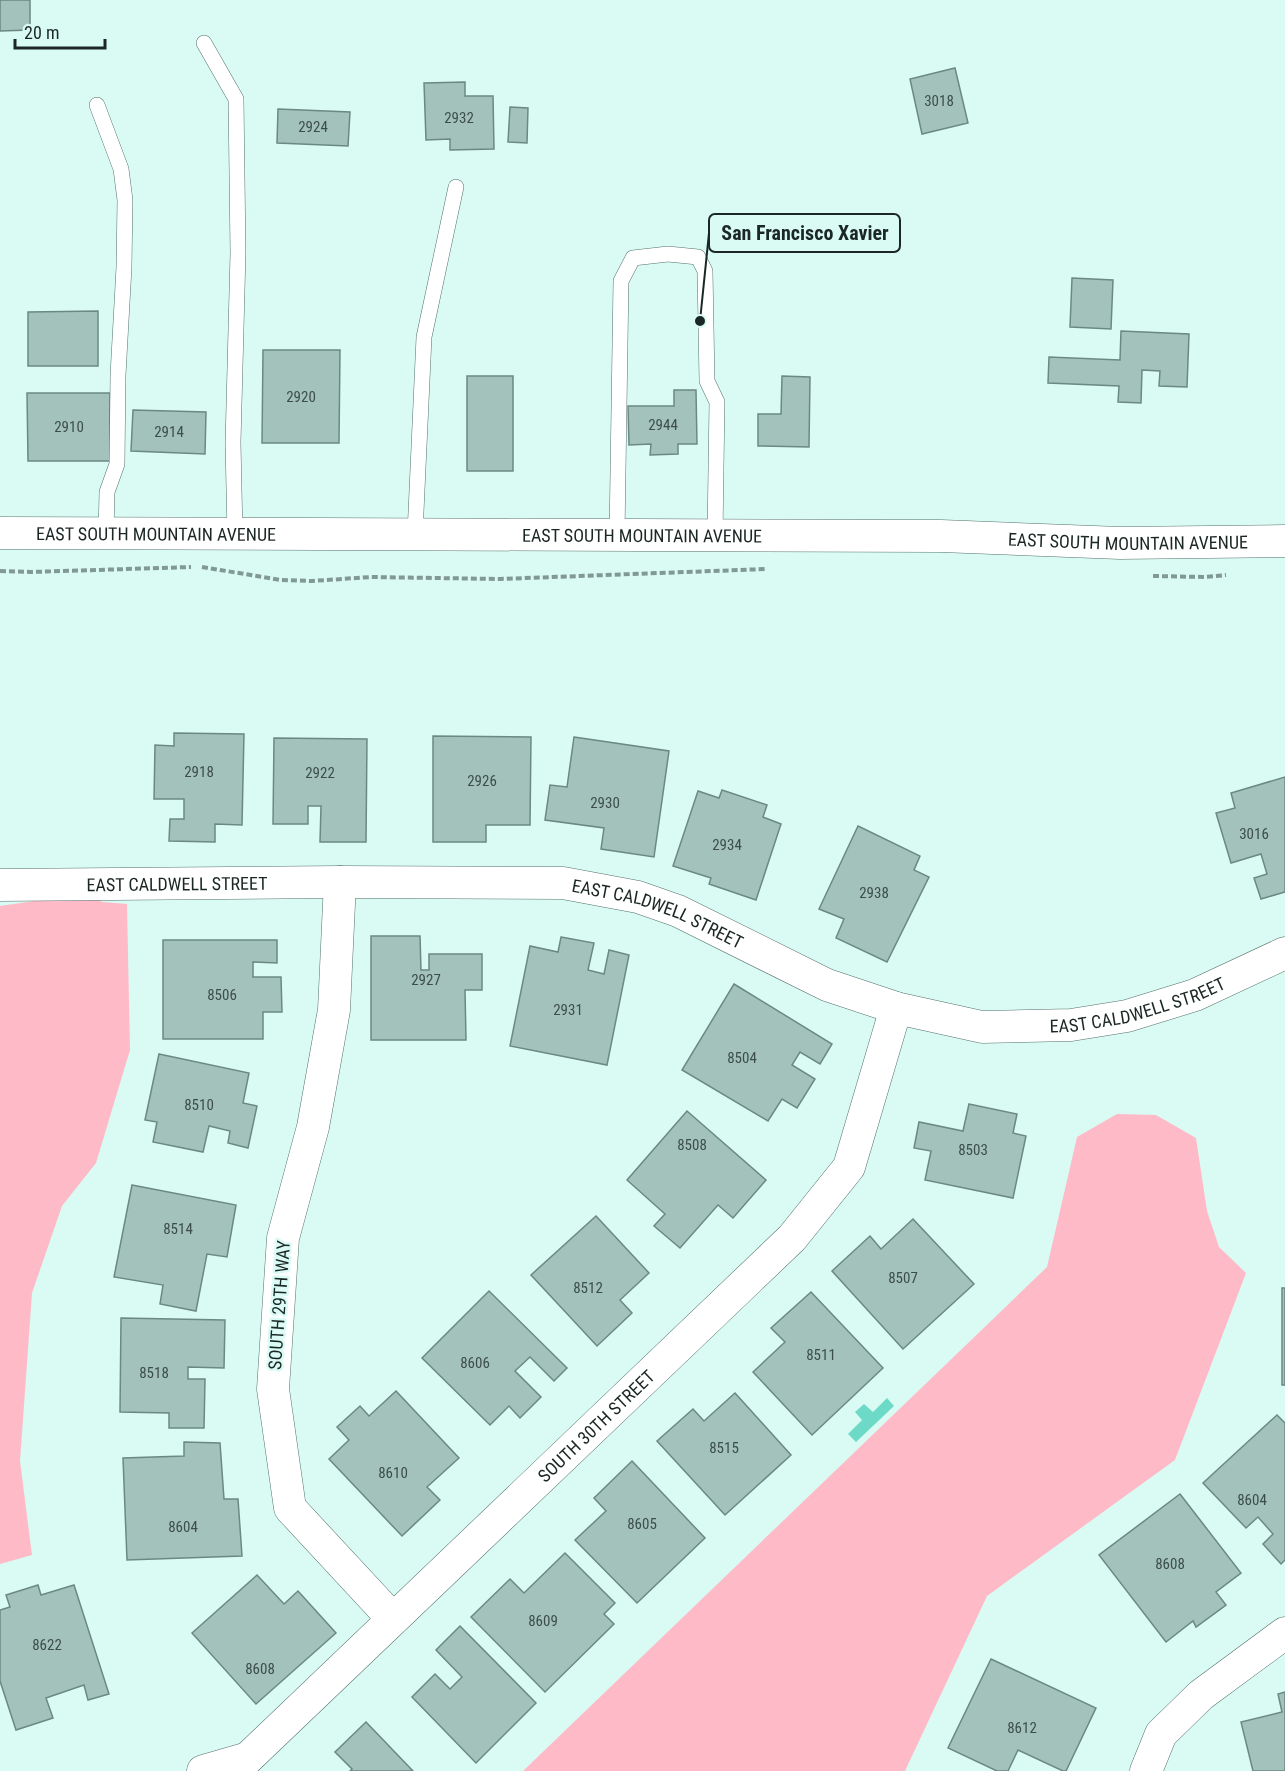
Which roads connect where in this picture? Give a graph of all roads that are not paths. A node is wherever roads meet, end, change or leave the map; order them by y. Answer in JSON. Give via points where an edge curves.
{"nodes":[{"id":1,"x":204,"y":43,"type":"dead end"},
{"id":2,"x":98,"y":105,"type":"dead end"},
{"id":3,"x":456,"y":187,"type":"dead end"},
{"id":4,"x":0,"y":533,"type":"edge"},
{"id":5,"x":106,"y":534,"type":"junction"},
{"id":6,"x":235,"y":534,"type":"junction"},
{"id":7,"x":415,"y":534,"type":"junction"},
{"id":8,"x":617,"y":535,"type":"junction"},
{"id":9,"x":715,"y":535,"type":"junction"},
{"id":10,"x":1285,"y":541,"type":"edge"},
{"id":11,"x":340,"y":882,"type":"junction"},
{"id":12,"x":0,"y":885,"type":"edge"},
{"id":13,"x":1285,"y":953,"type":"edge"},
{"id":14,"x":896,"y":1008,"type":"junction"},
{"id":15,"x":393,"y":1619,"type":"junction"},
{"id":16,"x":1285,"y":1633,"type":"edge"},
{"id":17,"x":203,"y":1771,"type":"edge"},
{"id":18,"x":1146,"y":1771,"type":"edge"}],
"edges":[{"from":1,"to":6,"type":"lane","via":[[236,99]]},
{"from":2,"to":5,"type":"lane","via":[[121,169],[124,201],[117,464],[107,492]]},
{"from":3,"to":7,"type":"lane","via":[[424,338]]},
{"from":4,"to":5,"type":"street","name":"EAST SOUTH MOUNTAIN AVENUE"},
{"from":5,"to":6,"type":"street","name":"EAST SOUTH MOUNTAIN AVENUE"},
{"from":6,"to":7,"type":"street","name":"EAST SOUTH MOUNTAIN AVENUE"},
{"from":7,"to":8,"type":"street","name":"EAST SOUTH MOUNTAIN AVENUE"},
{"from":8,"to":9,"type":"street","name":"EAST SOUTH MOUNTAIN AVENUE"},
{"from":8,"to":9,"type":"lane","via":[[621,281],[633,258],[668,254],[698,257],[705,271],[707,381],[717,402]]},
{"from":9,"to":10,"type":"street","name":"EAST SOUTH MOUNTAIN AVENUE","via":[[941,536],[1120,543]]},
{"from":11,"to":12,"type":"street","name":"EAST CALDWELL STREET"},
{"from":11,"to":14,"type":"street","name":"EAST CALDWELL STREET","via":[[563,883],[638,897],[678,910],[826,985]]},
{"from":11,"to":15,"type":"street","name":"SOUTH 29TH WAY","via":[[334,1010],[313,1127],[283,1238],[273,1389],[290,1508]]},
{"from":13,"to":14,"type":"street","name":"EAST CALDWELL STREET","via":[[1195,995],[1127,1016],[1071,1025],[982,1027]]},
{"from":14,"to":15,"type":"street","name":"SOUTH 30TH STREET","via":[[849,1167],[792,1238]]},
{"from":15,"to":17,"type":"street","name":"SOUTH 30TH STREET","via":[[248,1758]]},
{"from":16,"to":18,"type":"street","via":[[1201,1695],[1161,1734]]}]}
